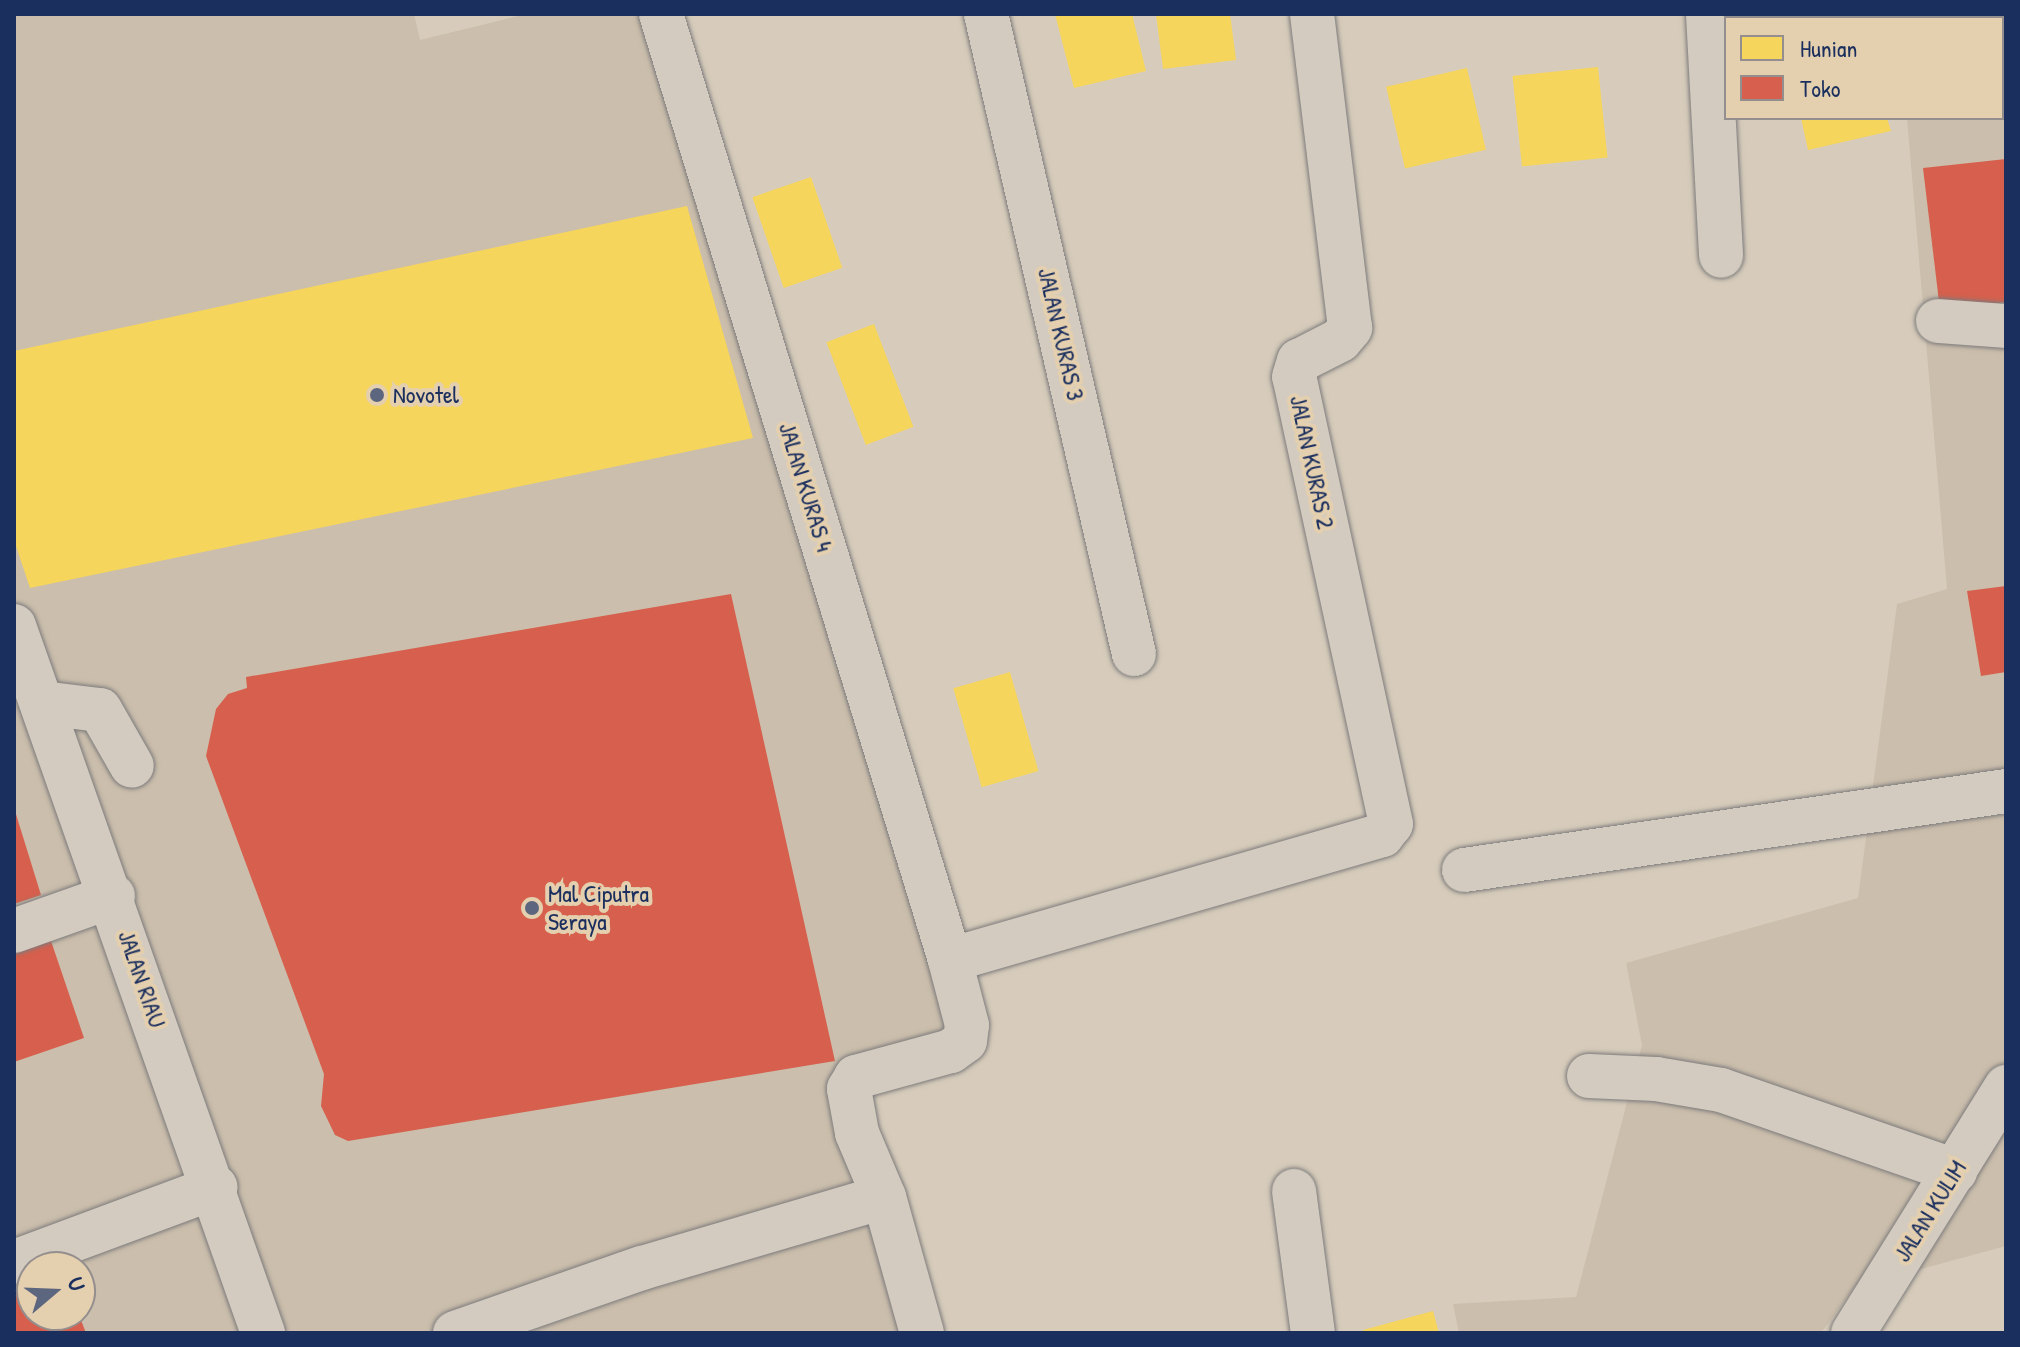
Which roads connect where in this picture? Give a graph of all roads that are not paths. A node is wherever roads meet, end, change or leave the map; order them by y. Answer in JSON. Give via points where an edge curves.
{"nodes":[{"id":1,"x":661,"y":14,"type":"edge"},
{"id":2,"x":986,"y":14,"type":"edge"},
{"id":3,"x":1312,"y":14,"type":"edge"},
{"id":4,"x":1708,"y":14,"type":"edge"},
{"id":5,"x":1721,"y":256,"type":"dead end"},
{"id":6,"x":1938,"y":321,"type":"dead end"},
{"id":7,"x":2006,"y":326,"type":"edge"},
{"id":8,"x":14,"y":626,"type":"edge"},
{"id":9,"x":1134,"y":654,"type":"dead end"},
{"id":10,"x":42,"y":703,"type":"junction"},
{"id":11,"x":132,"y":766,"type":"dead end"},
{"id":12,"x":2006,"y":791,"type":"edge"},
{"id":13,"x":1464,"y":870,"type":"dead end"},
{"id":14,"x":113,"y":896,"type":"junction"},
{"id":15,"x":14,"y":931,"type":"edge"},
{"id":16,"x":950,"y":960,"type":"junction"},
{"id":17,"x":1589,"y":1076,"type":"dead end"},
{"id":18,"x":2006,"y":1087,"type":"edge"},
{"id":19,"x":1955,"y":1171,"type":"junction"},
{"id":20,"x":216,"y":1187,"type":"junction"},
{"id":21,"x":1294,"y":1191,"type":"dead end"},
{"id":22,"x":884,"y":1197,"type":"junction"},
{"id":23,"x":14,"y":1262,"type":"edge"},
{"id":24,"x":253,"y":1330,"type":"edge"},
{"id":25,"x":455,"y":1333,"type":"edge"},
{"id":26,"x":922,"y":1333,"type":"edge"},
{"id":27,"x":1313,"y":1333,"type":"edge"},
{"id":28,"x":1853,"y":1333,"type":"edge"}],
"edges":[{"from":1,"to":16,"type":"street","name":"JALAN KURAS 4"},
{"from":2,"to":9,"type":"street","name":"JALAN KURAS 3"},
{"from":3,"to":16,"type":"street","name":"JALAN KURAS 2","via":[[1350,317],[1345,337],[1299,361],[1294,377],[1393,816],[1382,835]]},
{"from":4,"to":5,"type":"street"},
{"from":6,"to":7,"type":"street"},
{"from":8,"to":10,"type":"street","name":"JALAN RIAU"},
{"from":10,"to":11,"type":"street","via":[[100,710]]},
{"from":10,"to":14,"type":"street","name":"JALAN RIAU"},
{"from":12,"to":13,"type":"street"},
{"from":14,"to":15,"type":"street"},
{"from":14,"to":20,"type":"street","name":"JALAN RIAU"},
{"from":16,"to":22,"type":"street","name":"JALAN KURAS 4","via":[[967,1025],[965,1041],[951,1051],[856,1077],[849,1089],[857,1133]]},
{"from":17,"to":19,"type":"street","via":[[1656,1079],[1721,1090]]},
{"from":18,"to":19,"type":"street","name":"JALAN KULIM"},
{"from":19,"to":28,"type":"street","name":"JALAN KULIM"},
{"from":20,"to":23,"type":"street"},
{"from":20,"to":24,"type":"street","name":"JALAN RIAU"},
{"from":21,"to":27,"type":"street"},
{"from":22,"to":25,"type":"street","via":[[642,1268]]},
{"from":22,"to":26,"type":"street"}]}
